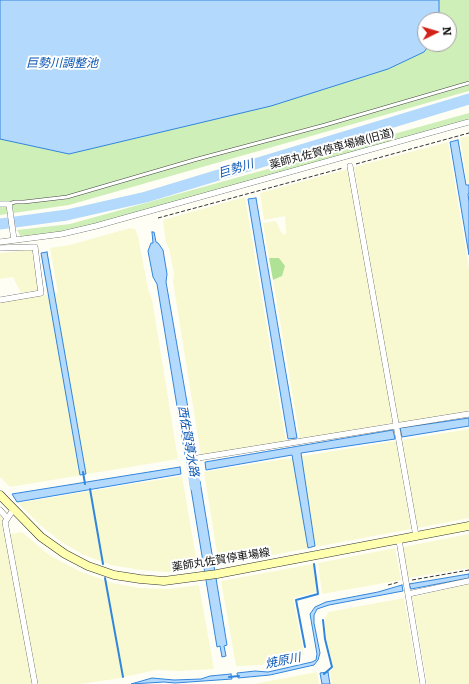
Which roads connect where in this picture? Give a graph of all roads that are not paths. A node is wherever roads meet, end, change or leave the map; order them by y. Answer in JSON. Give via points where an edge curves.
{"nodes":[{"id":1,"x":469,"y":83,"type":"edge"},
{"id":2,"x":469,"y":122,"type":"edge"},
{"id":3,"x":350,"y":166,"type":"road end"},
{"id":4,"x":0,"y":204,"type":"edge"},
{"id":5,"x":9,"y":204,"type":"junction"},
{"id":6,"x":14,"y":240,"type":"junction"},
{"id":7,"x":0,"y":242,"type":"edge"},
{"id":8,"x":0,"y":248,"type":"edge"},
{"id":9,"x":0,"y":300,"type":"edge"},
{"id":10,"x":469,"y":414,"type":"edge"},
{"id":11,"x":397,"y":431,"type":"junction"},
{"id":12,"x":198,"y":458,"type":"dead end"},
{"id":13,"x":0,"y":495,"type":"edge"},
{"id":14,"x":0,"y":510,"type":"edge"},
{"id":15,"x":13,"y":510,"type":"junction"},
{"id":16,"x":7,"y":518,"type":"junction"},
{"id":17,"x":469,"y":526,"type":"edge"},
{"id":18,"x":416,"y":536,"type":"junction"},
{"id":19,"x":399,"y":540,"type":"junction"},
{"id":20,"x":469,"y":581,"type":"edge"},
{"id":21,"x":408,"y":594,"type":"junction"},
{"id":22,"x":35,"y":684,"type":"edge"},
{"id":23,"x":423,"y":684,"type":"edge"}],
"edges":[{"from":1,"to":5,"type":"lane","via":[[67,197]]},
{"from":2,"to":6,"type":"street","name":"薬師丸佐賀停車場線(旧道)","via":[[96,226],[62,234]]},
{"from":3,"to":11,"type":"street"},
{"from":4,"to":5,"type":"street"},
{"from":5,"to":6,"type":"street"},
{"from":6,"to":7,"type":"street","name":"薬師丸佐賀停車場線(旧道)"},
{"from":8,"to":9,"type":"street","via":[[35,247],[41,294]]},
{"from":10,"to":11,"type":"street"},
{"from":11,"to":12,"type":"street","via":[[297,442]]},
{"from":11,"to":18,"type":"street"},
{"from":13,"to":15,"type":"main road","name":"薬師丸佐賀停車場線"},
{"from":14,"to":16,"type":"street"},
{"from":15,"to":16,"type":"street"},
{"from":15,"to":19,"type":"main road","name":"薬師丸佐賀停車場線","via":[[41,537],[88,566],[114,575],[164,581],[217,574]]},
{"from":16,"to":22,"type":"street","via":[[5,522]]},
{"from":17,"to":18,"type":"main road","name":"薬師丸佐賀停車場線"},
{"from":18,"to":19,"type":"main road","name":"薬師丸佐賀停車場線"},
{"from":19,"to":21,"type":"street"},
{"from":20,"to":21,"type":"street"},
{"from":21,"to":23,"type":"street"}]}
